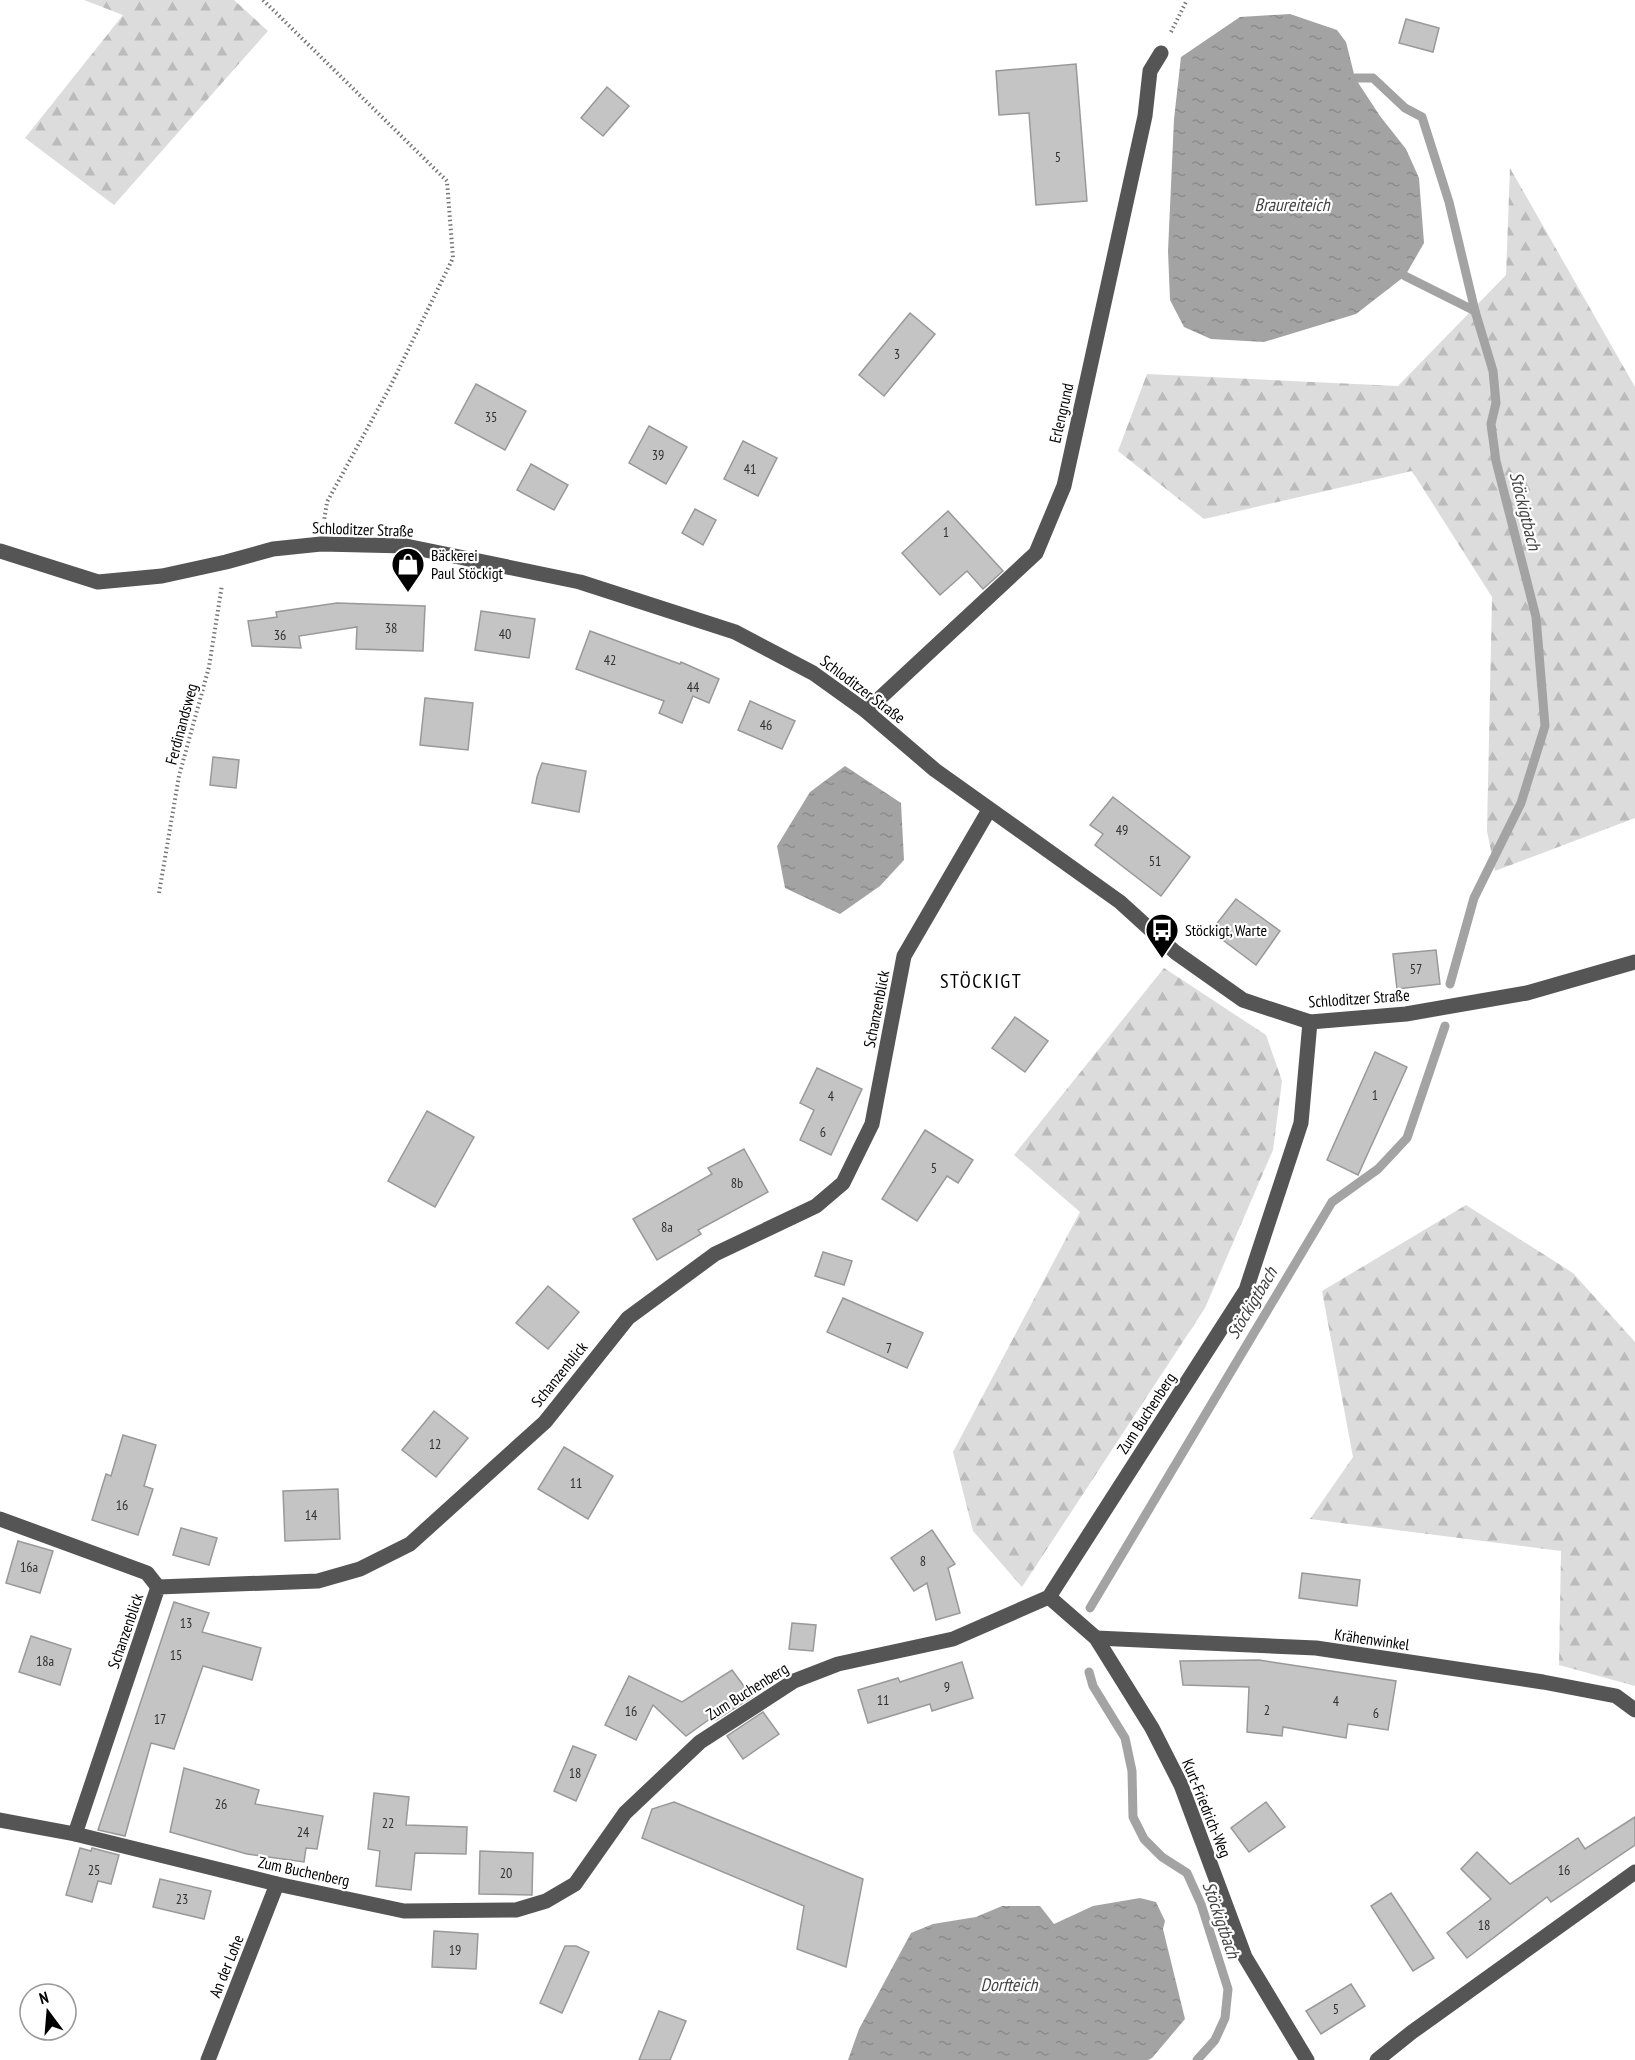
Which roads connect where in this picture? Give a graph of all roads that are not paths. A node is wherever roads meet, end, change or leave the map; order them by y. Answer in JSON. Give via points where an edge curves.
{"nodes":[{"id":1,"x":1161,"y":53,"type":"road end"},
{"id":2,"x":0,"y":551,"type":"edge"},
{"id":3,"x":866,"y":711,"type":"junction"},
{"id":4,"x":989,"y":810,"type":"junction"},
{"id":5,"x":1635,"y":962,"type":"edge"},
{"id":6,"x":1310,"y":1022,"type":"junction"},
{"id":7,"x":0,"y":1519,"type":"edge"},
{"id":8,"x":158,"y":1587,"type":"junction"},
{"id":9,"x":1049,"y":1597,"type":"junction"},
{"id":10,"x":1096,"y":1638,"type":"junction"},
{"id":11,"x":1635,"y":1710,"type":"edge"},
{"id":12,"x":0,"y":1820,"type":"edge"},
{"id":13,"x":75,"y":1834,"type":"junction"},
{"id":14,"x":1635,"y":1872,"type":"edge"},
{"id":15,"x":277,"y":1884,"type":"junction"},
{"id":16,"x":1304,"y":2056,"type":"edge"},
{"id":17,"x":208,"y":2060,"type":"edge"},
{"id":18,"x":1316,"y":2060,"type":"edge"},
{"id":19,"x":1377,"y":2060,"type":"edge"}],
"edges":[{"from":1,"to":3,"type":"street","name":"Erlengrund","via":[[1150,71],[1145,116],[1064,486],[1036,553]]},
{"from":2,"to":3,"type":"street","name":"Schloditzer Straße","via":[[98,582],[162,576],[273,549],[321,544],[406,546],[580,582],[735,633],[813,673]]},
{"from":3,"to":4,"type":"street","name":"Schloditzer Straße"},
{"from":4,"to":6,"type":"street","name":"Schloditzer Straße","via":[[1120,902],[1175,952],[1244,999]]},
{"from":4,"to":8,"type":"street","name":"Schanzenblick","via":[[904,956],[872,1124],[843,1182],[816,1206],[715,1254],[628,1318],[545,1422],[410,1544],[360,1569],[318,1581]]},
{"from":5,"to":6,"type":"street","name":"Schloditzer Straße","via":[[1527,993],[1406,1014]]},
{"from":6,"to":9,"type":"street","name":"Zum Buchenberg","via":[[1301,1123],[1246,1290]]},
{"from":7,"to":8,"type":"street","via":[[147,1573]]},
{"from":8,"to":13,"type":"street","name":"Schanzenblick"},
{"from":9,"to":10,"type":"street","name":"Kurt-Friedrich-Weg"},
{"from":9,"to":15,"type":"street","name":"Zum Buchenberg","via":[[953,1639],[838,1664],[794,1682],[700,1742],[625,1813],[575,1884],[546,1901],[516,1910],[404,1911]]},
{"from":10,"to":11,"type":"street","name":"Krähenwinkel","via":[[1316,1648],[1616,1696]]},
{"from":10,"to":16,"type":"street","name":"Kurt-Friedrich-Weg","via":[[1152,1728],[1181,1785],[1245,1957]]},
{"from":12,"to":13,"type":"street","name":"Zum Buchenberg"},
{"from":13,"to":15,"type":"street","name":"Zum Buchenberg"},
{"from":14,"to":19,"type":"street"},
{"from":15,"to":17,"type":"street","name":"An der Lohe"},
{"from":16,"to":18,"type":"street","name":"Kurt-Friedrich-Weg"}]}
